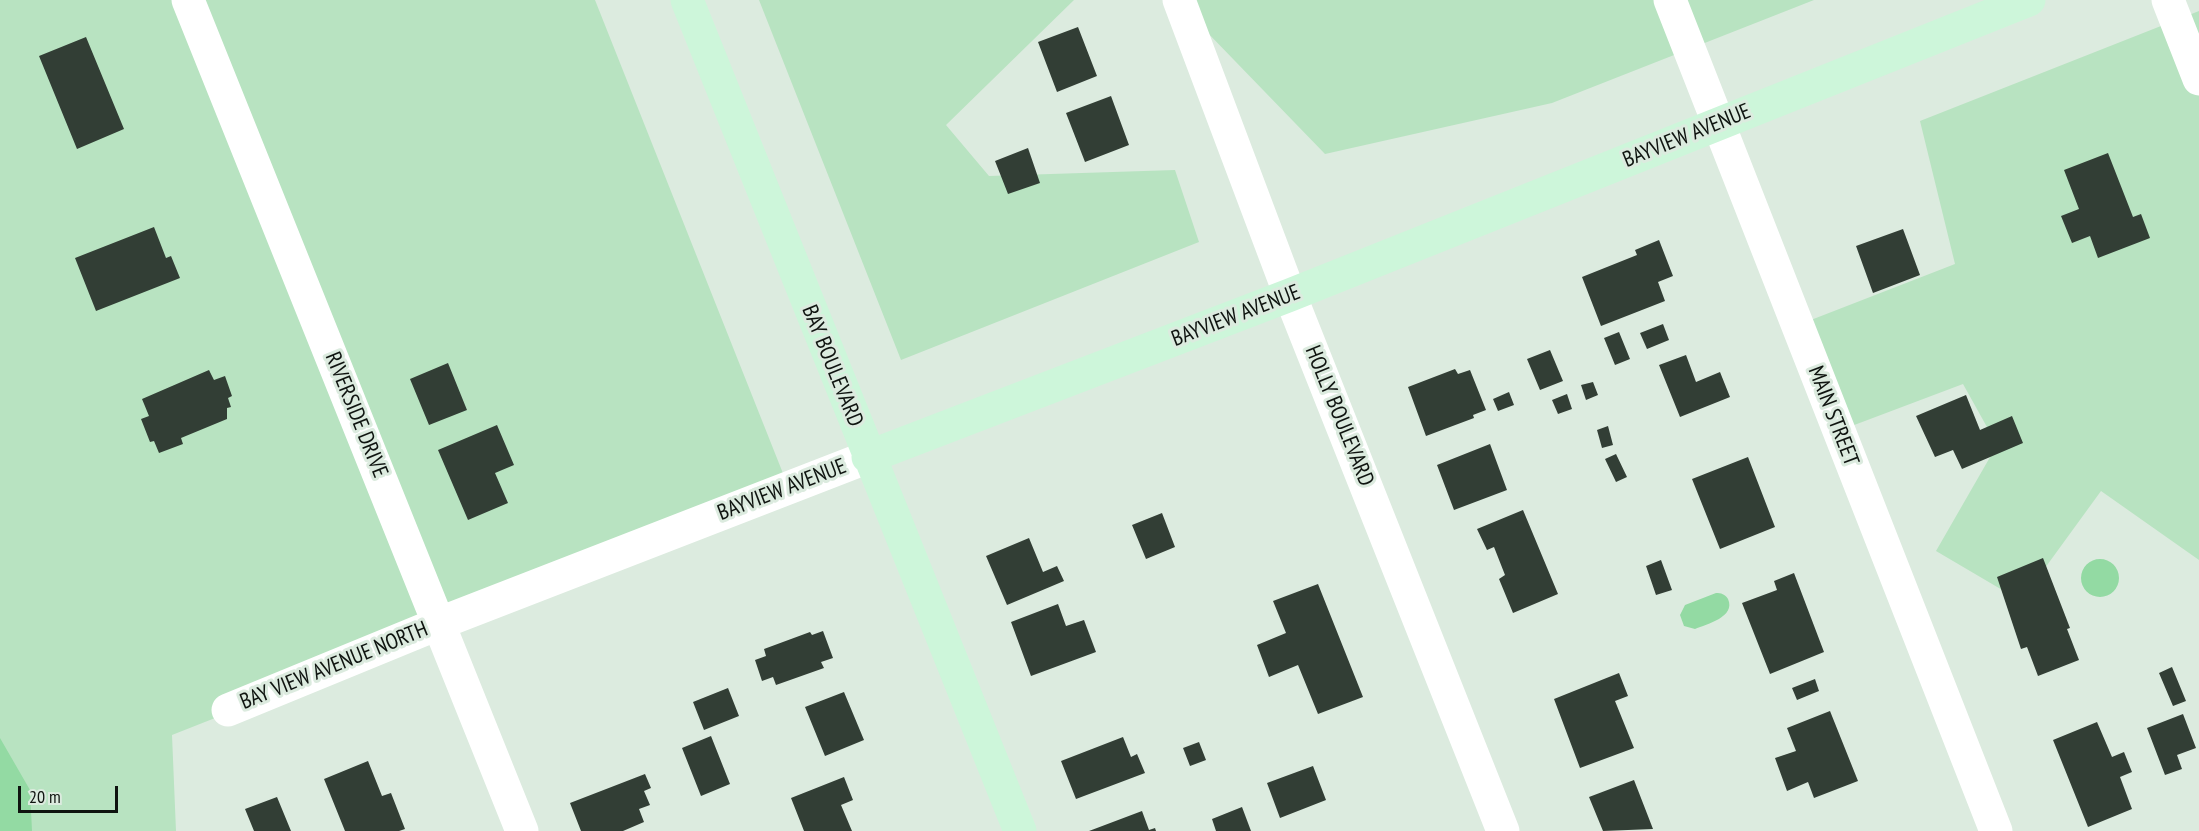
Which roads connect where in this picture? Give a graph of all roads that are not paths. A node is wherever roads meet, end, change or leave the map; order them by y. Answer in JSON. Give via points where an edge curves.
{"nodes":[{"id":1,"x":188,"y":0,"type":"edge"},
{"id":2,"x":687,"y":0,"type":"edge"},
{"id":3,"x":1179,"y":0,"type":"edge"},
{"id":4,"x":1670,"y":0,"type":"edge"},
{"id":5,"x":2029,"y":0,"type":"edge"},
{"id":6,"x":2168,"y":0,"type":"edge"},
{"id":7,"x":2199,"y":79,"type":"edge"},
{"id":8,"x":1718,"y":124,"type":"junction"},
{"id":9,"x":1290,"y":295,"type":"junction"},
{"id":10,"x":868,"y":457,"type":"junction"},
{"id":11,"x":440,"y":623,"type":"junction"},
{"id":12,"x":228,"y":710,"type":"dead end"},
{"id":13,"x":522,"y":831,"type":"edge"},
{"id":14,"x":1020,"y":831,"type":"edge"},
{"id":15,"x":1503,"y":831,"type":"edge"},
{"id":16,"x":1996,"y":831,"type":"edge"}],
"edges":[{"from":1,"to":11,"type":"street","name":"RIVERSIDE DRIVE"},
{"from":2,"to":10,"type":"main road","name":"BAY BOULEVARD"},
{"from":3,"to":9,"type":"street","name":"HOLLY BOULEVARD"},
{"from":4,"to":8,"type":"street","name":"MAIN STREET"},
{"from":5,"to":8,"type":"main road","name":"BAYVIEW AVENUE"},
{"from":6,"to":7,"type":"street"},
{"from":8,"to":9,"type":"main road","name":"BAYVIEW AVENUE"},
{"from":8,"to":16,"type":"street","name":"MAIN STREET"},
{"from":9,"to":10,"type":"main road","name":"BAYVIEW AVENUE"},
{"from":9,"to":15,"type":"street","name":"HOLLY BOULEVARD"},
{"from":10,"to":11,"type":"street","name":"BAYVIEW AVENUE"},
{"from":10,"to":14,"type":"main road","name":"BAY BOULEVARD"},
{"from":11,"to":12,"type":"street","name":"BAY VIEW AVENUE NORTH"},
{"from":11,"to":13,"type":"street","name":"RIVERSIDE DRIVE"}]}
